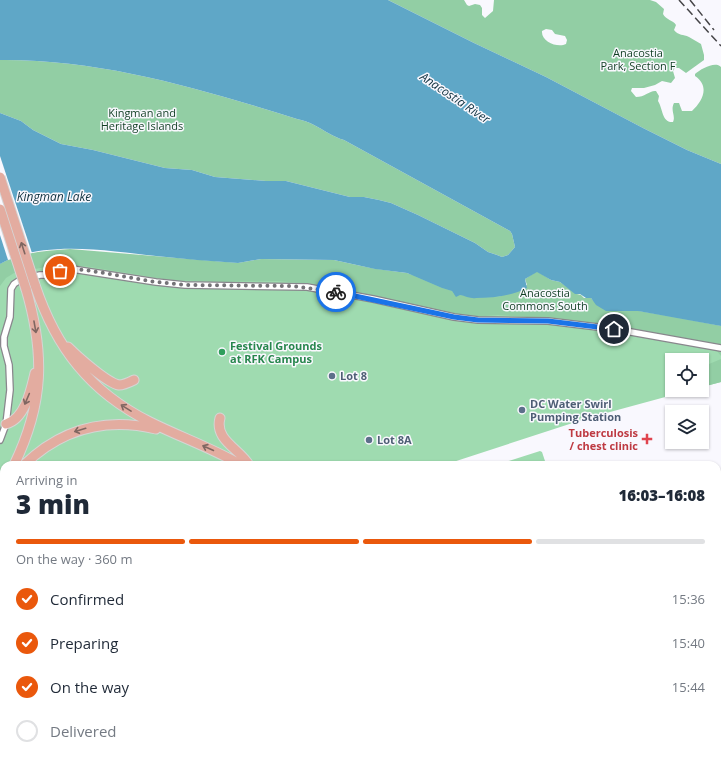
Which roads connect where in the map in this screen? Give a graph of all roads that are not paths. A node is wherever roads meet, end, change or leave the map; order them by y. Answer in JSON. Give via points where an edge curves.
{"nodes":[{"id":1,"x":0,"y":177,"type":"edge"},
{"id":2,"x":0,"y":209,"type":"edge"},
{"id":3,"x":50,"y":324,"type":"junction"},
{"id":4,"x":39,"y":348,"type":"junction"},
{"id":5,"x":721,"y":348,"type":"edge"},
{"id":6,"x":134,"y":380,"type":"dead end"},
{"id":7,"x":220,"y":418,"type":"dead end"},
{"id":8,"x":6,"y":424,"type":"junction"},
{"id":9,"x":173,"y":433,"type":"junction"},
{"id":10,"x":0,"y":440,"type":"edge"},
{"id":11,"x":16,"y":461,"type":"edge"},
{"id":12,"x":29,"y":461,"type":"edge"},
{"id":13,"x":234,"y":461,"type":"edge"},
{"id":14,"x":247,"y":461,"type":"edge"}],
"edges":[{"from":3,"to":1,"type":"main road","one_way":true,"bridge":true},
{"from":2,"to":4,"type":"main road","one_way":true,"bridge":true,"via":[[26,289]]},
{"from":3,"to":6,"type":"main road","via":[[73,352],[114,383],[120,385]]},
{"from":9,"to":3,"type":"main road","one_way":true,"via":[[127,409],[95,385],[67,353]]},
{"from":4,"to":8,"type":"main road","one_way":true,"via":[[36,370],[26,401],[19,416]]},
{"from":4,"to":11,"type":"main road","via":[[40,366],[35,407],[30,428]]},
{"from":5,"to":8,"type":"street","via":[[614,329],[548,321],[454,317],[307,287],[185,285],[72,269],[20,280],[11,289],[10,317],[4,337],[11,376]]},
{"from":7,"to":14,"type":"main road","via":[[222,435]]},
{"from":8,"to":10,"type":"street"},
{"from":9,"to":12,"type":"main road","one_way":true,"via":[[143,426],[91,427],[53,442]]},
{"from":13,"to":9,"type":"main road","one_way":true}]}
